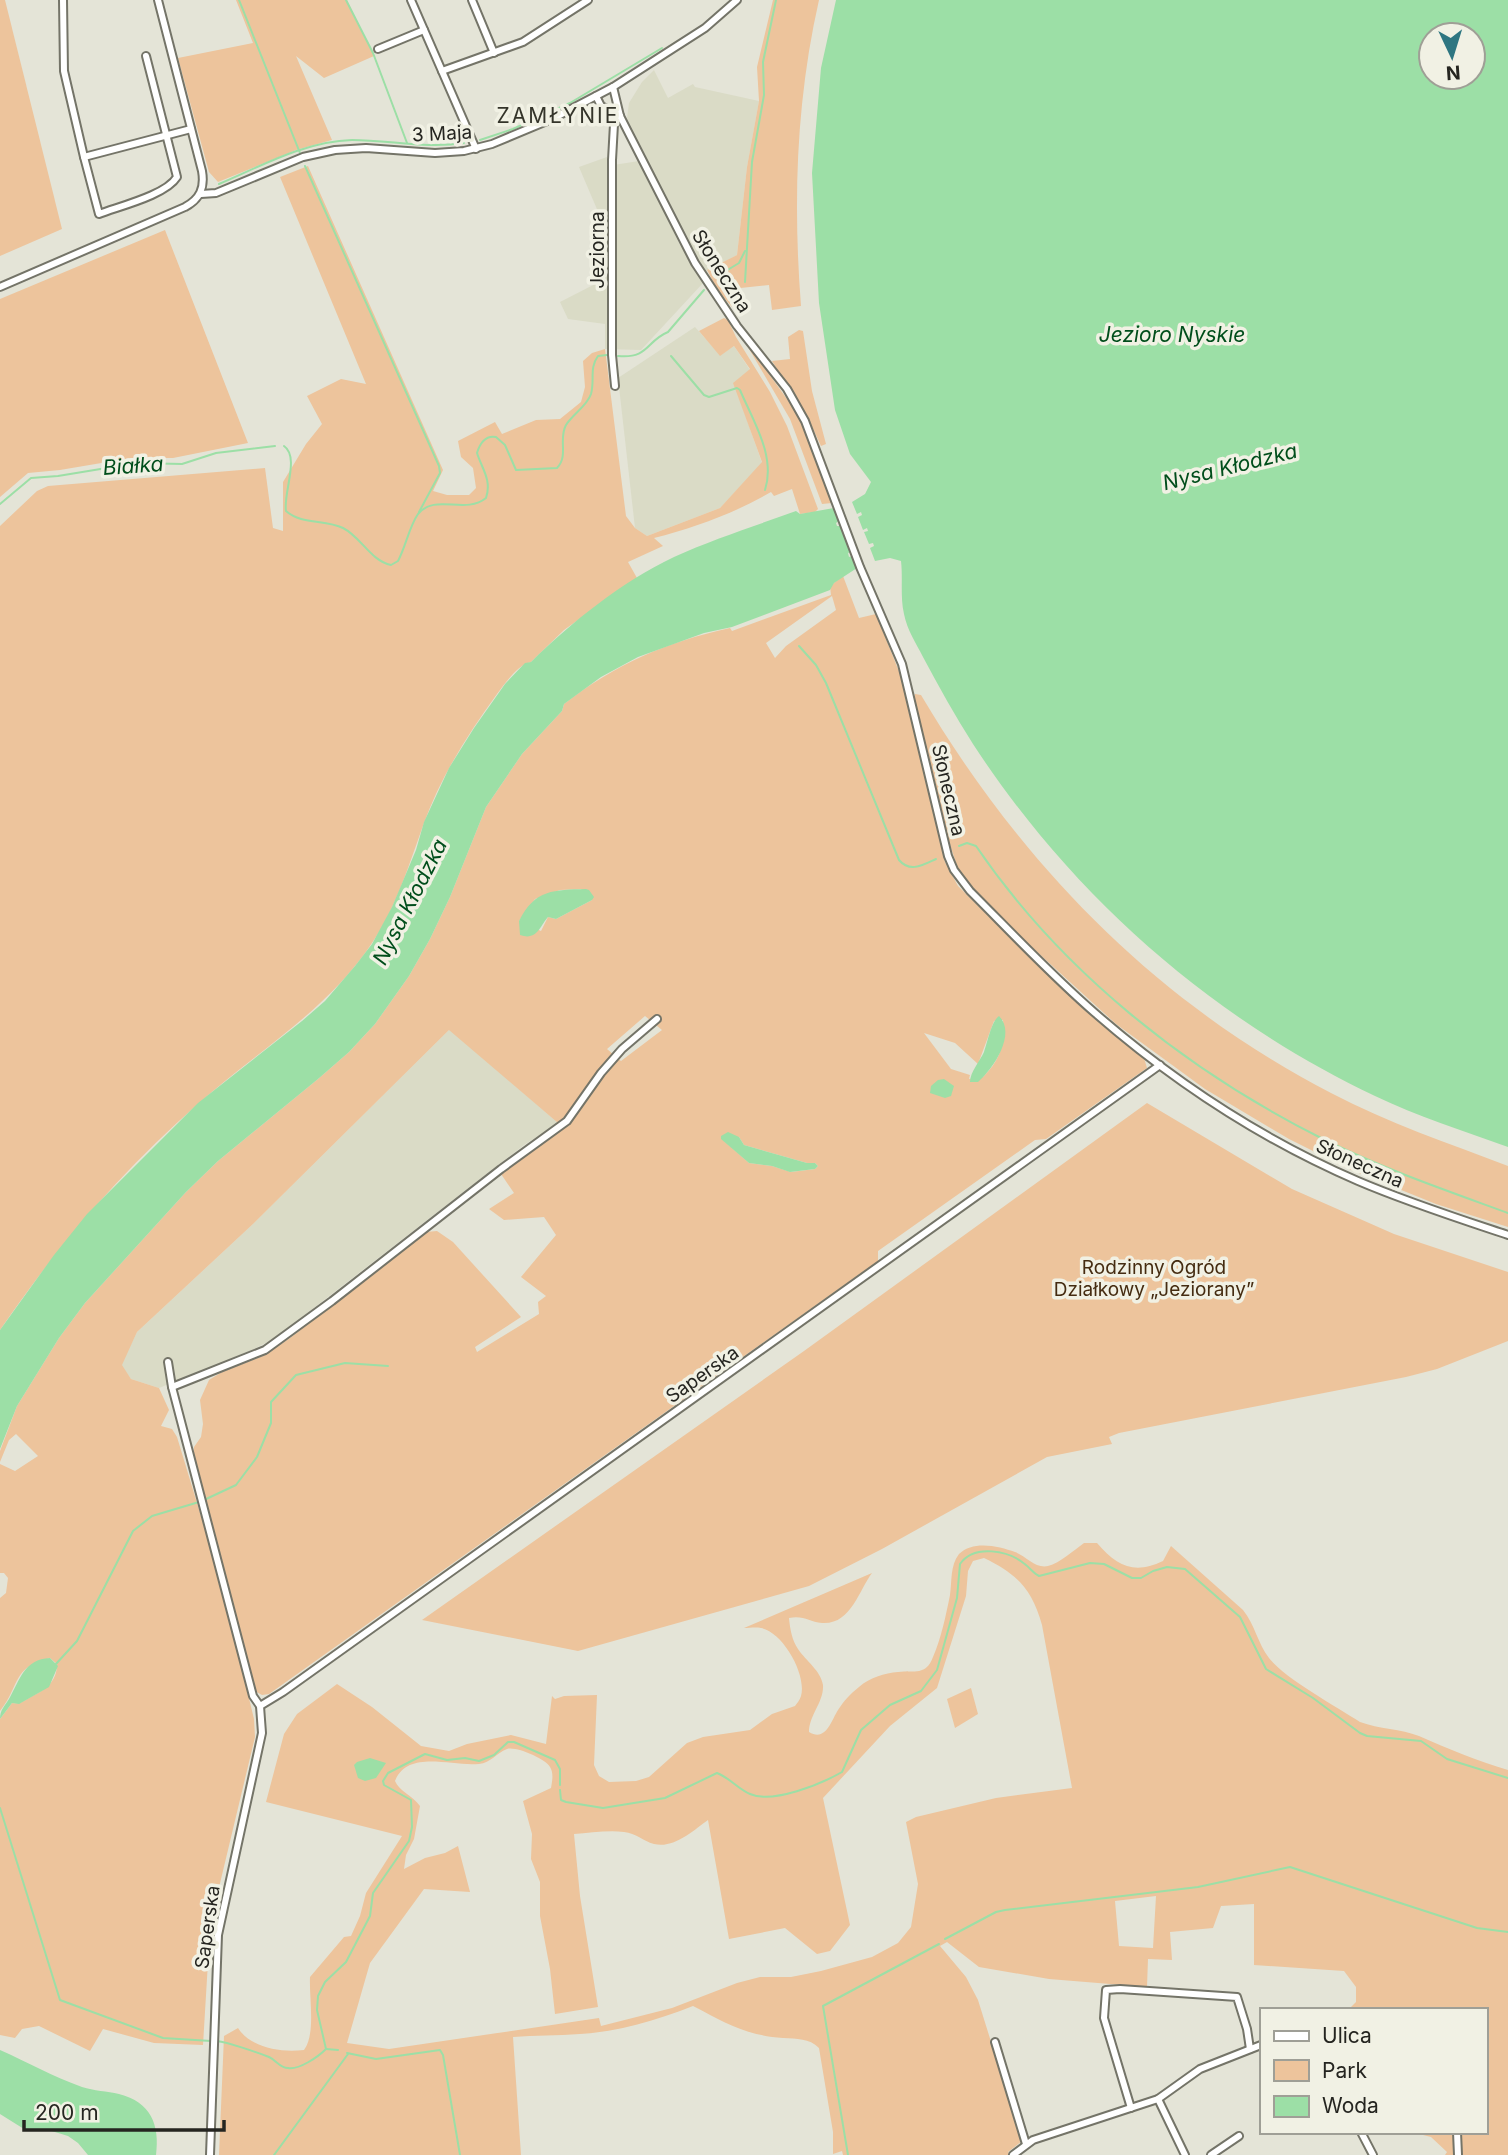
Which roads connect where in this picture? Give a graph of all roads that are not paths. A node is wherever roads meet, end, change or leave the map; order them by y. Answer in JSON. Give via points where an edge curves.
{"nodes":[{"id":1,"x":63,"y":0,"type":"edge"},
{"id":2,"x":158,"y":0,"type":"edge"},
{"id":3,"x":411,"y":0,"type":"edge"},
{"id":4,"x":471,"y":0,"type":"edge"},
{"id":5,"x":588,"y":0,"type":"edge"},
{"id":6,"x":737,"y":0,"type":"edge"},
{"id":7,"x":424,"y":30,"type":"junction"},
{"id":8,"x":378,"y":49,"type":"dead end"},
{"id":9,"x":494,"y":53,"type":"junction"},
{"id":10,"x":146,"y":56,"type":"dead end"},
{"id":11,"x":442,"y":71,"type":"junction"},
{"id":12,"x":613,"y":87,"type":"junction"},
{"id":13,"x":596,"y":96,"type":"junction"},
{"id":14,"x":620,"y":116,"type":"junction"},
{"id":15,"x":191,"y":129,"type":"junction"},
{"id":16,"x":166,"y":135,"type":"junction"},
{"id":17,"x":476,"y":149,"type":"junction"},
{"id":18,"x":84,"y":157,"type":"junction"},
{"id":19,"x":201,"y":194,"type":"junction"},
{"id":20,"x":0,"y":287,"type":"edge"},
{"id":21,"x":615,"y":386,"type":"dead end"},
{"id":22,"x":657,"y":1019,"type":"dead end"},
{"id":23,"x":1160,"y":1065,"type":"junction"},
{"id":24,"x":1508,"y":1235,"type":"edge"},
{"id":25,"x":168,"y":1362,"type":"dead end"},
{"id":26,"x":172,"y":1387,"type":"junction"},
{"id":27,"x":260,"y":1706,"type":"junction"},
{"id":28,"x":995,"y":2042,"type":"dead end"},
{"id":29,"x":1260,"y":2045,"type":"edge"},
{"id":30,"x":1250,"y":2049,"type":"junction"},
{"id":31,"x":1158,"y":2099,"type":"junction"},
{"id":32,"x":1131,"y":2108,"type":"junction"},
{"id":33,"x":1363,"y":2134,"type":"edge"},
{"id":34,"x":1457,"y":2134,"type":"edge"},
{"id":35,"x":1240,"y":2136,"type":"dead end"},
{"id":36,"x":1026,"y":2144,"type":"junction"},
{"id":37,"x":1016,"y":2154,"type":"edge"},
{"id":38,"x":209,"y":2155,"type":"edge"},
{"id":39,"x":1185,"y":2155,"type":"edge"},
{"id":40,"x":1211,"y":2155,"type":"edge"},
{"id":41,"x":1373,"y":2155,"type":"edge"},
{"id":42,"x":1458,"y":2155,"type":"edge"}],
"edges":[{"from":1,"to":18,"type":"street","via":[[64,71]]},
{"from":2,"to":15,"type":"street"},
{"from":3,"to":7,"type":"street"},
{"from":4,"to":9,"type":"street"},
{"from":5,"to":9,"type":"street","via":[[523,42]]},
{"from":6,"to":12,"type":"street","name":"3 Maja","via":[[705,28]]},
{"from":7,"to":8,"type":"street"},
{"from":7,"to":11,"type":"street"},
{"from":9,"to":11,"type":"street"},
{"from":10,"to":16,"type":"street"},
{"from":11,"to":17,"type":"street"},
{"from":12,"to":13,"type":"street","name":"3 Maja"},
{"from":12,"to":14,"type":"street","name":"Słoneczna"},
{"from":13,"to":14,"type":"street","name":"Słoneczna","via":[[601,106]]},
{"from":13,"to":17,"type":"street","name":"3 Maja","via":[[528,130]]},
{"from":14,"to":21,"type":"street","name":"Jeziorna","via":[[614,124],[612,160]]},
{"from":14,"to":23,"type":"street","name":"Słoneczna","via":[[708,286],[787,389],[805,421],[902,664],[954,870],[1064,985]]},
{"from":15,"to":16,"type":"street"},
{"from":15,"to":19,"type":"street","via":[[203,179]]},
{"from":16,"to":18,"type":"street"},
{"from":16,"to":18,"type":"street","via":[[176,180],[160,191],[99,214]]},
{"from":17,"to":19,"type":"street","name":"3 Maja","via":[[435,153],[335,150],[296,160],[216,193]]},
{"from":19,"to":20,"type":"street","name":"3 Maja","via":[[185,207]]},
{"from":22,"to":26,"type":"street","via":[[622,1049],[567,1121],[332,1301],[265,1350]]},
{"from":23,"to":24,"type":"street","name":"Słoneczna","via":[[1221,1107],[1330,1168],[1407,1201]]},
{"from":23,"to":27,"type":"street","name":"Saperska"},
{"from":25,"to":26,"type":"street","name":"Saperska"},
{"from":26,"to":27,"type":"street","name":"Saperska","via":[[253,1696]]},
{"from":27,"to":38,"type":"street","name":"Saperska","via":[[261,1741],[218,1935]]},
{"from":28,"to":36,"type":"street"},
{"from":29,"to":30,"type":"street"},
{"from":30,"to":31,"type":"street","via":[[1200,2069]]},
{"from":30,"to":32,"type":"street","via":[[1237,1997],[1106,1990],[1104,2018]]},
{"from":31,"to":32,"type":"street"},
{"from":31,"to":39,"type":"street"},
{"from":32,"to":36,"type":"street"},
{"from":33,"to":41,"type":"street"},
{"from":34,"to":42,"type":"street"},
{"from":35,"to":40,"type":"street"},
{"from":36,"to":37,"type":"street"}]}
